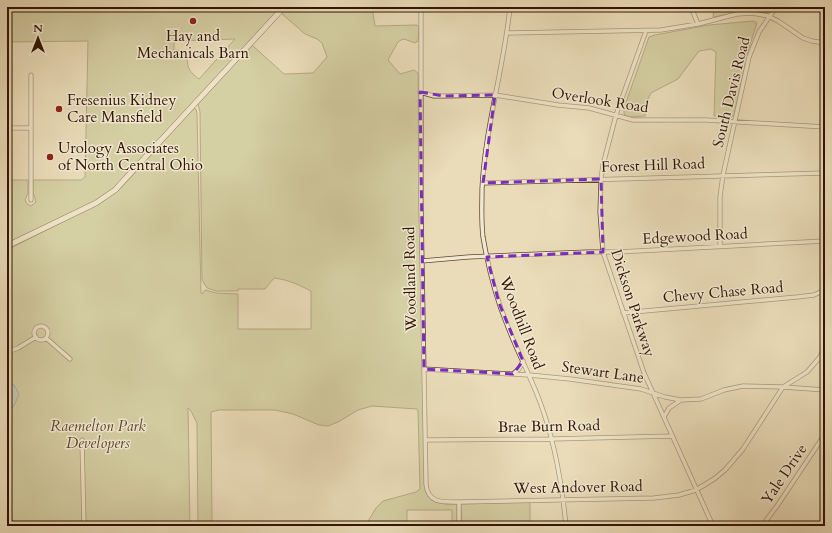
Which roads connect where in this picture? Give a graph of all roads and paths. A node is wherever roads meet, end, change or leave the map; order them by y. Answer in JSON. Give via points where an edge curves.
{"nodes":[{"id":1,"x":284,"y":7,"type":"edge"},
{"id":2,"x":421,"y":7,"type":"edge"},
{"id":3,"x":510,"y":7,"type":"edge"},
{"id":4,"x":691,"y":7,"type":"edge"},
{"id":5,"x":776,"y":7,"type":"edge"},
{"id":6,"x":768,"y":16,"type":"junction"},
{"id":7,"x":698,"y":24,"type":"junction"},
{"id":8,"x":646,"y":31,"type":"junction"},
{"id":9,"x":507,"y":33,"type":"junction"},
{"id":10,"x":825,"y":43,"type":"edge"},
{"id":11,"x":31,"y":75,"type":"dead end"},
{"id":12,"x":420,"y":92,"type":"junction"},
{"id":13,"x":495,"y":96,"type":"junction"},
{"id":14,"x":616,"y":115,"type":"junction"},
{"id":15,"x":736,"y":122,"type":"junction"},
{"id":16,"x":825,"y":127,"type":"edge"},
{"id":17,"x":7,"y":128,"type":"edge"},
{"id":18,"x":31,"y":128,"type":"junction"},
{"id":19,"x":825,"y":173,"type":"edge"},
{"id":20,"x":723,"y":175,"type":"junction"},
{"id":21,"x":601,"y":179,"type":"junction"},
{"id":22,"x":483,"y":182,"type":"junction"},
{"id":23,"x":31,"y":200,"type":"dead end"},
{"id":24,"x":825,"y":241,"type":"edge"},
{"id":25,"x":7,"y":246,"type":"edge"},
{"id":26,"x":720,"y":246,"type":"junction"},
{"id":27,"x":603,"y":252,"type":"junction"},
{"id":28,"x":487,"y":257,"type":"junction"},
{"id":29,"x":422,"y":261,"type":"junction"},
{"id":30,"x":825,"y":290,"type":"edge"},
{"id":31,"x":623,"y":313,"type":"junction"},
{"id":32,"x":36,"y":337,"type":"junction"},
{"id":33,"x":46,"y":338,"type":"junction"},
{"id":34,"x":825,"y":346,"type":"edge"},
{"id":35,"x":7,"y":352,"type":"edge"},
{"id":36,"x":70,"y":359,"type":"dead end"},
{"id":37,"x":523,"y":361,"type":"junction"},
{"id":38,"x":424,"y":369,"type":"junction"},
{"id":39,"x":513,"y":374,"type":"junction"},
{"id":40,"x":529,"y":375,"type":"junction"},
{"id":41,"x":784,"y":387,"type":"junction"},
{"id":42,"x":825,"y":390,"type":"edge"},
{"id":43,"x":652,"y":392,"type":"junction"},
{"id":44,"x":681,"y":400,"type":"junction"},
{"id":45,"x":664,"y":417,"type":"junction"},
{"id":46,"x":825,"y":434,"type":"edge"},
{"id":47,"x":672,"y":436,"type":"junction"},
{"id":48,"x":552,"y":439,"type":"junction"},
{"id":49,"x":82,"y":440,"type":"dead end"},
{"id":50,"x":426,"y":440,"type":"junction"},
{"id":51,"x":696,"y":490,"type":"junction"},
{"id":52,"x":564,"y":499,"type":"junction"},
{"id":53,"x":459,"y":502,"type":"junction"},
{"id":54,"x":84,"y":526,"type":"edge"},
{"id":55,"x":459,"y":526,"type":"edge"},
{"id":56,"x":566,"y":526,"type":"edge"},
{"id":57,"x":713,"y":526,"type":"edge"},
{"id":58,"x":762,"y":526,"type":"edge"}],
"edges":[{"from":1,"to":25,"type":"street","via":[[119,187],[96,203]]},
{"from":2,"to":12,"type":"street","name":"Woodland Road"},
{"from":3,"to":9,"type":"street","name":"Woodhill Road"},
{"from":4,"to":7,"type":"street"},
{"from":5,"to":6,"type":"street","name":"South Davis Road"},
{"from":6,"to":7,"type":"street","via":[[746,13]]},
{"from":6,"to":10,"type":"street","via":[[803,38]]},
{"from":6,"to":15,"type":"street","name":"South Davis Road","via":[[752,49]]},
{"from":7,"to":8,"type":"street"},
{"from":8,"to":9,"type":"street"},
{"from":8,"to":14,"type":"street","name":"Dickson Parkway"},
{"from":9,"to":13,"type":"street","name":"Woodhill Road"},
{"from":11,"to":18,"type":"street"},
{"from":12,"to":13,"type":"street","name":"Overlook Road","via":[[434,96]]},
{"from":12,"to":29,"type":"street","name":"Woodland Road"},
{"from":13,"to":14,"type":"street","name":"Overlook Road","via":[[589,108]]},
{"from":13,"to":22,"type":"street","name":"Woodhill Road","via":[[486,146]]},
{"from":14,"to":15,"type":"street","name":"Overlook Road","via":[[633,120]]},
{"from":14,"to":21,"type":"street","name":"Dickson Parkway"},
{"from":15,"to":16,"type":"street","name":"Overlook Road"},
{"from":15,"to":20,"type":"street","name":"South Davis Road"},
{"from":17,"to":18,"type":"street"},
{"from":18,"to":23,"type":"street"},
{"from":19,"to":20,"type":"street","name":"Forest Hill Road"},
{"from":20,"to":21,"type":"street","name":"Forest Hill Road"},
{"from":20,"to":26,"type":"street","name":"South Davis Road","via":[[719,204]]},
{"from":21,"to":22,"type":"street","name":"Forest Hill Road"},
{"from":21,"to":27,"type":"street","name":"Dickson Parkway"},
{"from":22,"to":28,"type":"street","name":"Woodhill Road","via":[[482,223]]},
{"from":24,"to":26,"type":"street","name":"Edgewood Road"},
{"from":26,"to":27,"type":"street","name":"Edgewood Road"},
{"from":27,"to":28,"type":"street","name":"Edgewood Road"},
{"from":27,"to":31,"type":"street","name":"Dickson Parkway"},
{"from":28,"to":29,"type":"street","name":"Edgewood Road"},
{"from":28,"to":37,"type":"street","name":"Woodhill Road","via":[[499,303]]},
{"from":29,"to":38,"type":"street","name":"Woodland Road"},
{"from":30,"to":31,"type":"street","name":"Chevy Chase Road","via":[[814,295],[797,297]]},
{"from":31,"to":43,"type":"street","name":"Dickson Parkway"},
{"from":32,"to":33,"type":"street","via":[[41,340]]},
{"from":32,"to":33,"type":"street","via":[[36,329],[42,326],[47,330]]},
{"from":32,"to":35,"type":"street"},
{"from":33,"to":36,"type":"street"},
{"from":34,"to":41,"type":"street","via":[[820,357],[807,372]]},
{"from":37,"to":39,"type":"street"},
{"from":37,"to":40,"type":"street","name":"Woodhill Road"},
{"from":38,"to":39,"type":"street","name":"Stewart Lane"},
{"from":38,"to":50,"type":"street","name":"Woodland Road"},
{"from":39,"to":40,"type":"street","name":"Stewart Lane"},
{"from":40,"to":43,"type":"street","name":"Stewart Lane"},
{"from":40,"to":48,"type":"street","name":"Woodhill Road"},
{"from":41,"to":42,"type":"street","name":"Stewart Lane"},
{"from":41,"to":44,"type":"street","name":"Stewart Lane","via":[[743,386],[701,399]]},
{"from":41,"to":51,"type":"street","name":"West Andover Road","via":[[738,456],[714,479]]},
{"from":43,"to":44,"type":"street","name":"Stewart Lane"},
{"from":43,"to":45,"type":"street","name":"Dickson Parkway"},
{"from":44,"to":45,"type":"street","via":[[669,408]]},
{"from":45,"to":47,"type":"street","name":"Dickson Parkway"},
{"from":46,"to":58,"type":"street","name":"Yale Drive"},
{"from":47,"to":48,"type":"street","name":"Brae Burn Road"},
{"from":47,"to":51,"type":"street","name":"Dickson Parkway"},
{"from":48,"to":50,"type":"street","name":"Brae Burn Road"},
{"from":48,"to":52,"type":"street","name":"Woodhill Road"},
{"from":49,"to":54,"type":"street"},
{"from":50,"to":53,"type":"street","name":"Woodland Road","via":[[428,494],[438,501]]},
{"from":51,"to":52,"type":"street","name":"West Andover Road","via":[[654,498]]},
{"from":51,"to":57,"type":"street","name":"Dickson Parkway"},
{"from":52,"to":53,"type":"street","name":"West Andover Road"},
{"from":52,"to":56,"type":"street","name":"Woodhill Road"},
{"from":53,"to":55,"type":"street"}]}
